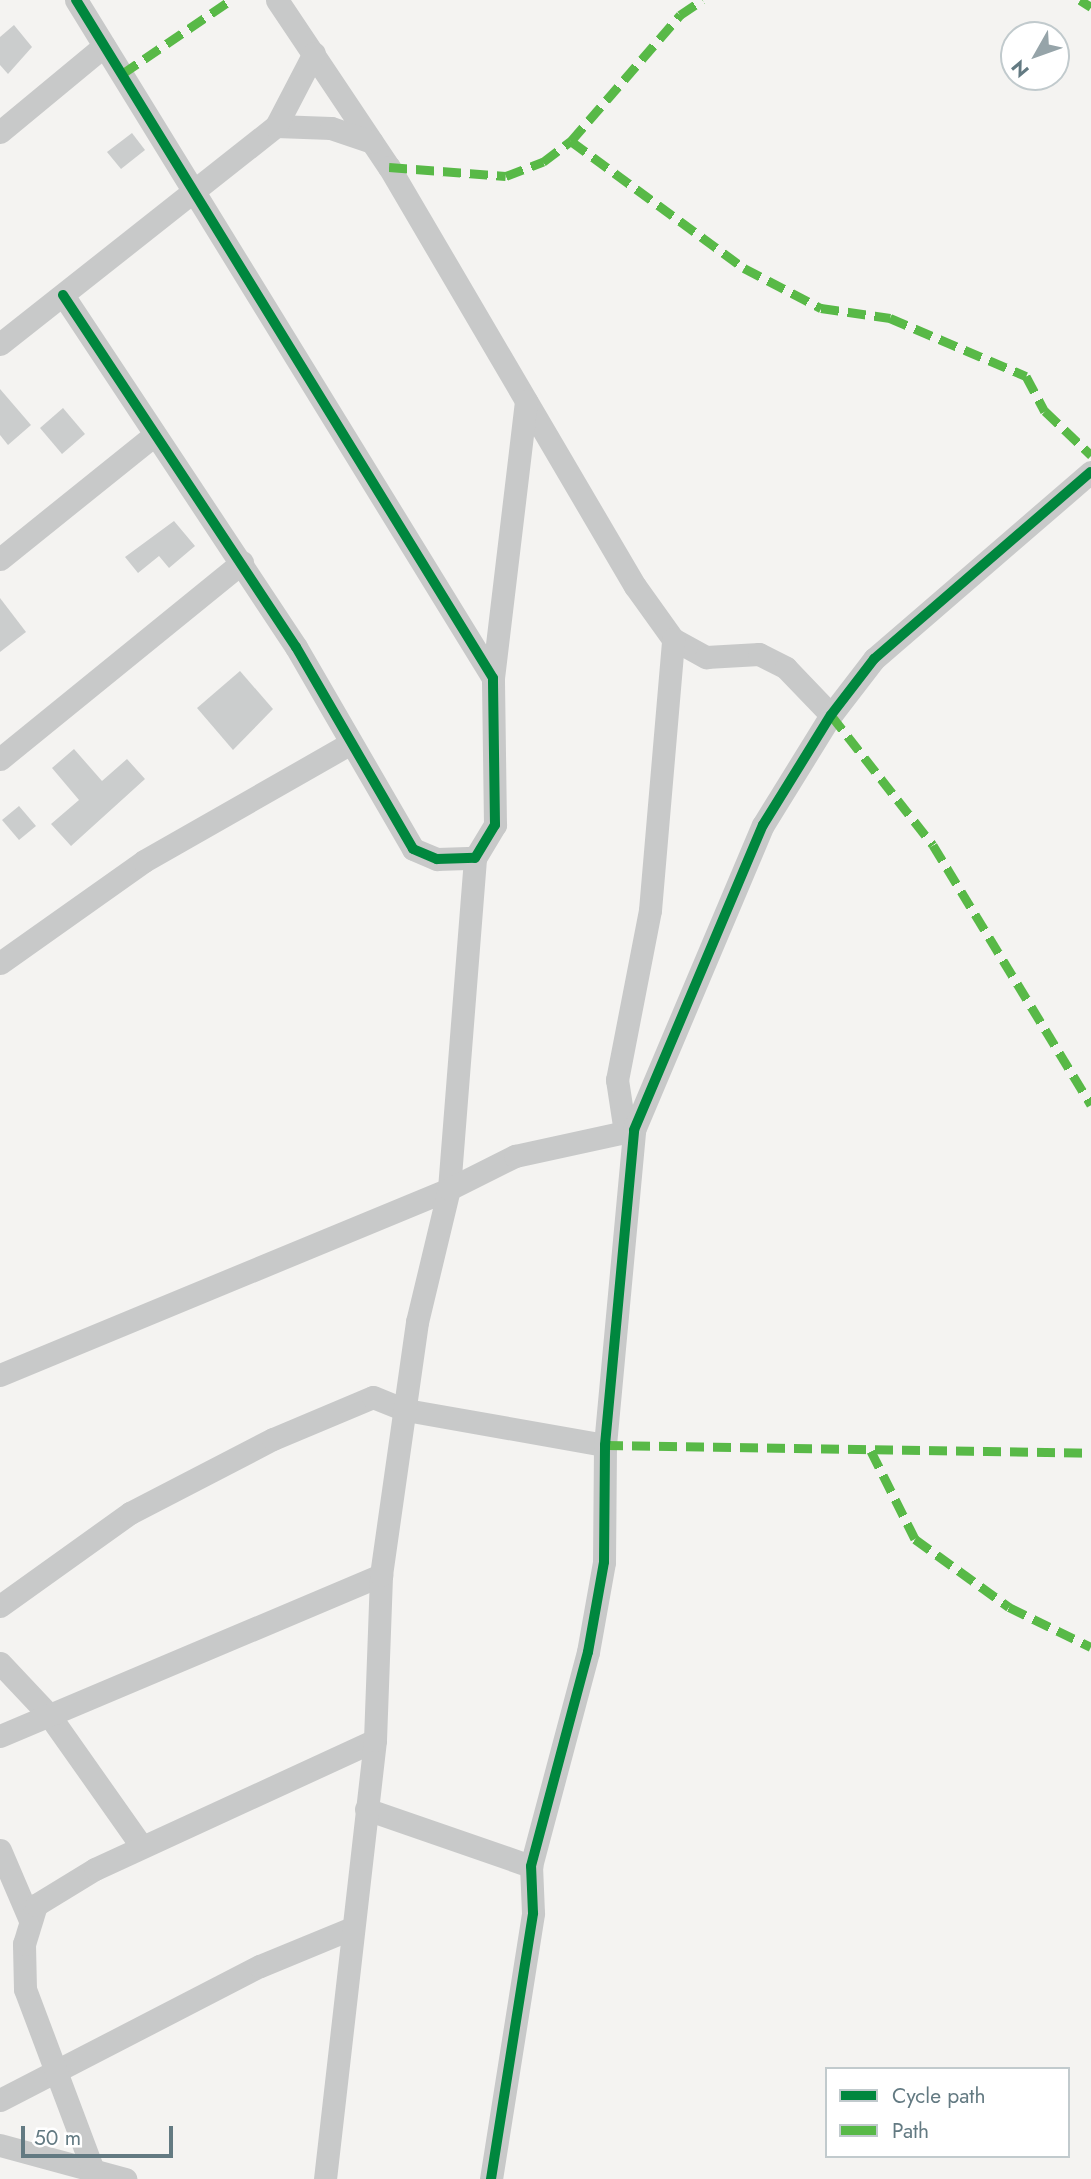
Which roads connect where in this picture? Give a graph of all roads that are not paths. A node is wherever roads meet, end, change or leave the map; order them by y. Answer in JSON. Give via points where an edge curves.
{"nodes":[{"id":1,"x":76,"y":0,"type":"edge"},
{"id":2,"x":277,"y":0,"type":"edge"},
{"id":3,"x":104,"y":46,"type":"junction"},
{"id":4,"x":314,"y":53,"type":"junction"},
{"id":5,"x":276,"y":126,"type":"junction"},
{"id":6,"x":0,"y":132,"type":"edge"},
{"id":7,"x":372,"y":142,"type":"junction"},
{"id":8,"x":194,"y":192,"type":"junction"},
{"id":9,"x":63,"y":295,"type":"junction"},
{"id":10,"x":0,"y":344,"type":"edge"},
{"id":11,"x":526,"y":401,"type":"junction"},
{"id":12,"x":154,"y":435,"type":"junction"},
{"id":13,"x":1091,"y":472,"type":"edge"},
{"id":14,"x":0,"y":559,"type":"edge"},
{"id":15,"x":242,"y":562,"type":"junction"},
{"id":16,"x":673,"y":639,"type":"junction"},
{"id":17,"x":493,"y":678,"type":"junction"},
{"id":18,"x":831,"y":715,"type":"junction"},
{"id":19,"x":351,"y":743,"type":"junction"},
{"id":20,"x":0,"y":759,"type":"edge"},
{"id":21,"x":475,"y":858,"type":"junction"},
{"id":22,"x":0,"y":962,"type":"edge"},
{"id":23,"x":629,"y":1131,"type":"junction"},
{"id":24,"x":449,"y":1189,"type":"junction"},
{"id":25,"x":0,"y":1375,"type":"edge"},
{"id":26,"x":406,"y":1410,"type":"junction"},
{"id":27,"x":605,"y":1445,"type":"junction"},
{"id":28,"x":381,"y":1575,"type":"junction"},
{"id":29,"x":0,"y":1606,"type":"edge"},
{"id":30,"x":0,"y":1664,"type":"edge"},
{"id":31,"x":49,"y":1715,"type":"junction"},
{"id":32,"x":0,"y":1736,"type":"edge"},
{"id":33,"x":375,"y":1740,"type":"junction"},
{"id":34,"x":366,"y":1809,"type":"junction"},
{"id":35,"x":142,"y":1847,"type":"junction"},
{"id":36,"x":0,"y":1850,"type":"edge"},
{"id":37,"x":531,"y":1866,"type":"junction"},
{"id":38,"x":29,"y":1919,"type":"junction"},
{"id":39,"x":352,"y":1928,"type":"junction"},
{"id":40,"x":52,"y":2067,"type":"junction"},
{"id":41,"x":0,"y":2099,"type":"edge"},
{"id":42,"x":0,"y":2145,"type":"edge"},
{"id":43,"x":93,"y":2170,"type":"junction"},
{"id":44,"x":125,"y":2179,"type":"edge"},
{"id":45,"x":325,"y":2179,"type":"edge"},
{"id":46,"x":491,"y":2179,"type":"edge"}],
"edges":[{"from":1,"to":3,"type":"street"},
{"from":2,"to":4,"type":"street"},
{"from":3,"to":6,"type":"street"},
{"from":3,"to":8,"type":"street"},
{"from":4,"to":5,"type":"street"},
{"from":4,"to":7,"type":"street"},
{"from":5,"to":7,"type":"street","via":[[331,128]]},
{"from":5,"to":8,"type":"street"},
{"from":7,"to":11,"type":"street"},
{"from":8,"to":9,"type":"street"},
{"from":8,"to":17,"type":"street"},
{"from":9,"to":10,"type":"street"},
{"from":9,"to":12,"type":"street"},
{"from":11,"to":16,"type":"street"},
{"from":11,"to":17,"type":"street"},
{"from":12,"to":14,"type":"street"},
{"from":12,"to":15,"type":"street"},
{"from":13,"to":18,"type":"street","via":[[874,659]]},
{"from":15,"to":19,"type":"street"},
{"from":15,"to":20,"type":"street"},
{"from":16,"to":18,"type":"street","via":[[706,657],[759,654],[786,668]]},
{"from":16,"to":23,"type":"street","via":[[650,909],[617,1080]]},
{"from":17,"to":21,"type":"street","via":[[495,825]]},
{"from":18,"to":23,"type":"street","via":[[762,825]]},
{"from":19,"to":21,"type":"street","via":[[413,849],[437,859]]},
{"from":19,"to":22,"type":"street","via":[[144,861]]},
{"from":21,"to":24,"type":"street"},
{"from":23,"to":24,"type":"street","via":[[515,1156]]},
{"from":23,"to":27,"type":"street"},
{"from":24,"to":25,"type":"street"},
{"from":24,"to":26,"type":"street","via":[[416,1322]]},
{"from":26,"to":27,"type":"street"},
{"from":26,"to":28,"type":"street"},
{"from":26,"to":29,"type":"street","via":[[373,1397],[273,1439],[131,1513]]},
{"from":27,"to":37,"type":"street","via":[[604,1562],[588,1652]]},
{"from":28,"to":31,"type":"street"},
{"from":28,"to":33,"type":"street"},
{"from":30,"to":31,"type":"street"},
{"from":31,"to":32,"type":"street"},
{"from":31,"to":35,"type":"street"},
{"from":33,"to":34,"type":"street"},
{"from":33,"to":35,"type":"street"},
{"from":34,"to":37,"type":"street"},
{"from":34,"to":39,"type":"street"},
{"from":35,"to":38,"type":"street","via":[[69,1882],[36,1905]]},
{"from":36,"to":38,"type":"street"},
{"from":37,"to":46,"type":"street","via":[[531,1926]]},
{"from":38,"to":40,"type":"street","via":[[22,1973]]},
{"from":39,"to":40,"type":"street"},
{"from":39,"to":45,"type":"street"},
{"from":40,"to":41,"type":"street"},
{"from":40,"to":43,"type":"street"},
{"from":42,"to":43,"type":"street"},
{"from":43,"to":44,"type":"street"}]}
